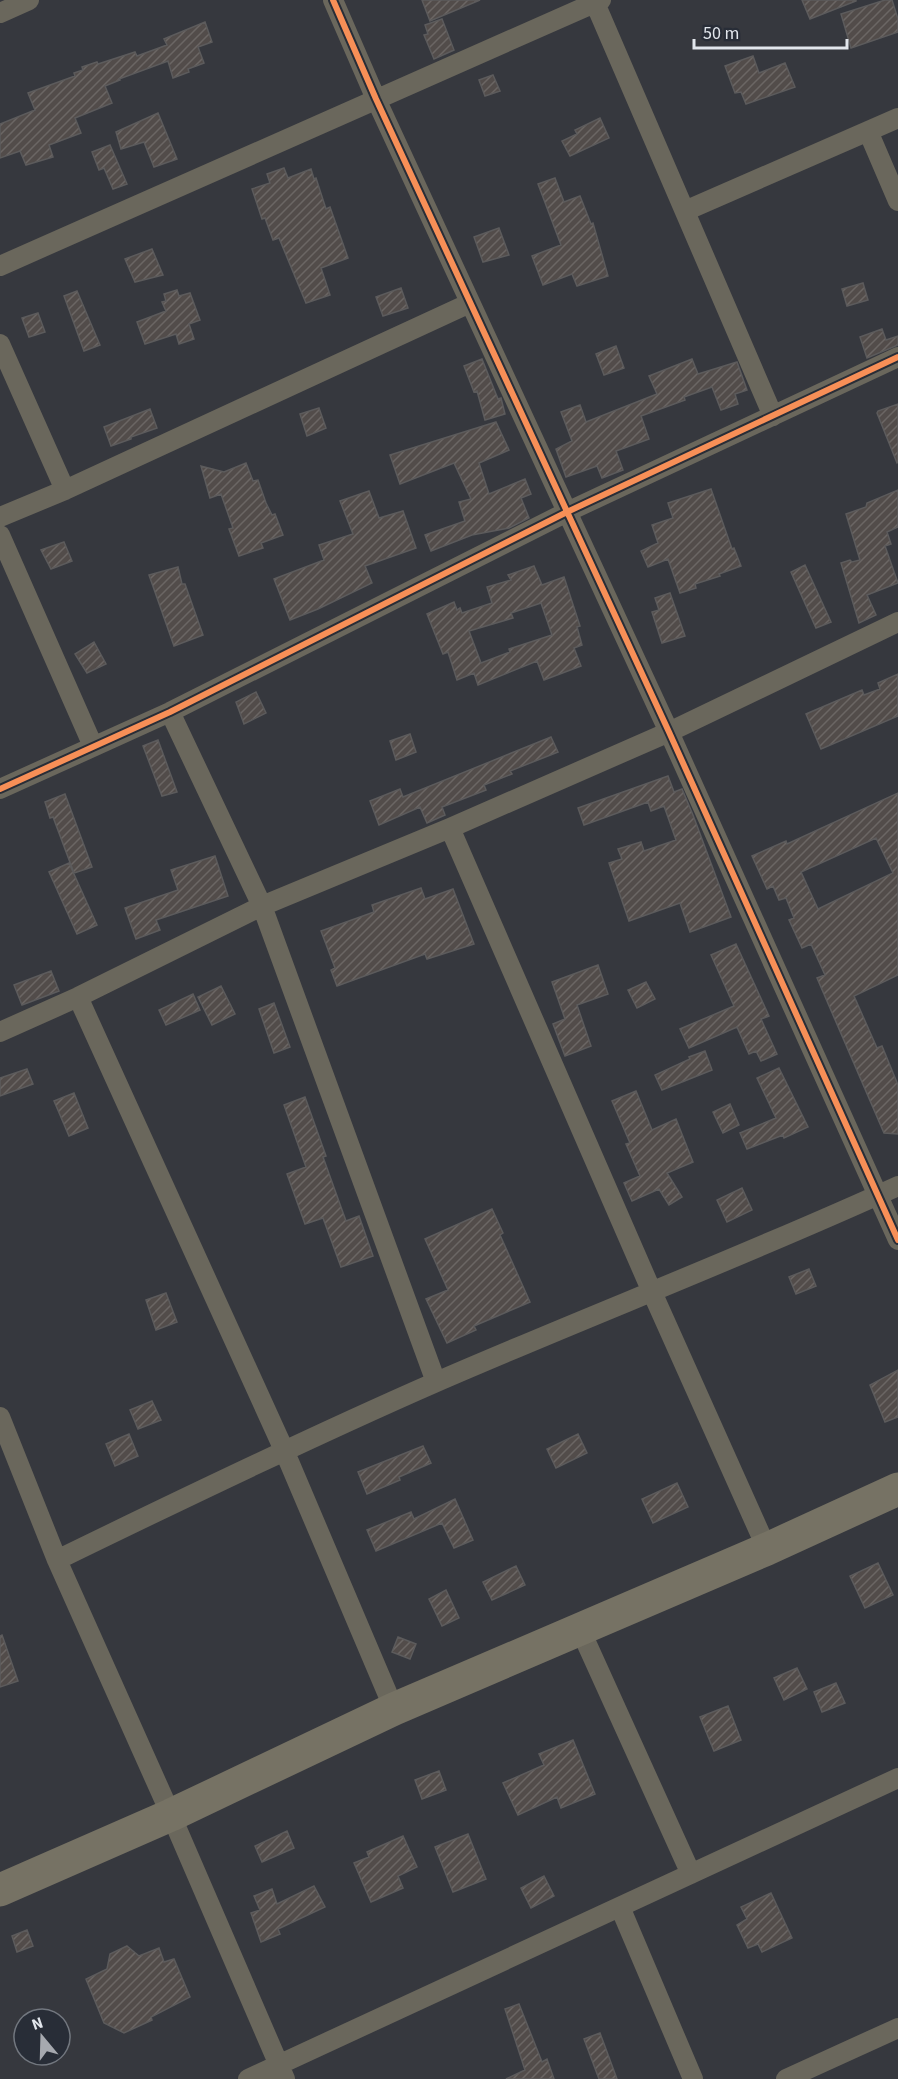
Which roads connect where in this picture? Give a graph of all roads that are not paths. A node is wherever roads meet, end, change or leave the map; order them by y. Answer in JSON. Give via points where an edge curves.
{"nodes":[{"id":1,"x":29,"y":0,"type":"edge"},
{"id":2,"x":333,"y":0,"type":"edge"},
{"id":3,"x":598,"y":1,"type":"edge"},
{"id":4,"x":0,"y":13,"type":"edge"},
{"id":5,"x":376,"y":99,"type":"junction"},
{"id":6,"x":898,"y":118,"type":"edge"},
{"id":7,"x":868,"y":131,"type":"junction"},
{"id":8,"x":898,"y":201,"type":"edge"},
{"id":9,"x":685,"y":211,"type":"junction"},
{"id":10,"x":0,"y":266,"type":"edge"},
{"id":11,"x":470,"y":303,"type":"junction"},
{"id":12,"x":0,"y":345,"type":"edge"},
{"id":13,"x":898,"y":357,"type":"edge"},
{"id":14,"x":773,"y":416,"type":"junction"},
{"id":15,"x":65,"y":489,"type":"junction"},
{"id":16,"x":567,"y":512,"type":"junction"},
{"id":17,"x":0,"y":517,"type":"edge"},
{"id":18,"x":0,"y":535,"type":"edge"},
{"id":19,"x":898,"y":622,"type":"edge"},
{"id":20,"x":170,"y":712,"type":"junction"},
{"id":21,"x":669,"y":732,"type":"junction"},
{"id":22,"x":93,"y":746,"type":"junction"},
{"id":23,"x":0,"y":789,"type":"edge"},
{"id":24,"x":450,"y":828,"type":"junction"},
{"id":25,"x":262,"y":906,"type":"junction"},
{"id":26,"x":78,"y":997,"type":"junction"},
{"id":27,"x":0,"y":1032,"type":"edge"},
{"id":28,"x":898,"y":1186,"type":"edge"},
{"id":29,"x":878,"y":1195,"type":"junction"},
{"id":30,"x":898,"y":1240,"type":"edge"},
{"id":31,"x":652,"y":1292,"type":"junction"},
{"id":32,"x":436,"y":1382,"type":"junction"},
{"id":33,"x":0,"y":1417,"type":"edge"},
{"id":34,"x":284,"y":1450,"type":"junction"},
{"id":35,"x":898,"y":1489,"type":"edge"},
{"id":36,"x":767,"y":1549,"type":"junction"},
{"id":37,"x":57,"y":1560,"type":"junction"},
{"id":38,"x":580,"y":1629,"type":"junction"},
{"id":39,"x":394,"y":1709,"type":"junction"},
{"id":40,"x":898,"y":1778,"type":"edge"},
{"id":41,"x":171,"y":1815,"type":"junction"},
{"id":42,"x":691,"y":1874,"type":"junction"},
{"id":43,"x":0,"y":1890,"type":"edge"},
{"id":44,"x":620,"y":1907,"type":"junction"},
{"id":45,"x":898,"y":2028,"type":"edge"},
{"id":46,"x":282,"y":2072,"type":"edge"},
{"id":47,"x":791,"y":2078,"type":"edge"},
{"id":48,"x":248,"y":2079,"type":"edge"},
{"id":49,"x":693,"y":2079,"type":"edge"}],
"edges":[{"from":1,"to":4,"type":"street"},
{"from":2,"to":5,"type":"street"},
{"from":3,"to":5,"type":"street"},
{"from":3,"to":9,"type":"street"},
{"from":5,"to":10,"type":"street"},
{"from":5,"to":11,"type":"street"},
{"from":6,"to":7,"type":"street"},
{"from":7,"to":8,"type":"street"},
{"from":7,"to":9,"type":"street"},
{"from":9,"to":14,"type":"street"},
{"from":11,"to":15,"type":"street"},
{"from":11,"to":16,"type":"street"},
{"from":12,"to":15,"type":"street"},
{"from":13,"to":14,"type":"street"},
{"from":14,"to":16,"type":"street"},
{"from":15,"to":17,"type":"street"},
{"from":16,"to":20,"type":"street"},
{"from":16,"to":21,"type":"street"},
{"from":18,"to":22,"type":"street"},
{"from":19,"to":21,"type":"street"},
{"from":20,"to":22,"type":"street"},
{"from":20,"to":25,"type":"street"},
{"from":21,"to":24,"type":"street"},
{"from":21,"to":29,"type":"street"},
{"from":22,"to":23,"type":"street"},
{"from":24,"to":25,"type":"street"},
{"from":24,"to":31,"type":"street"},
{"from":25,"to":26,"type":"street"},
{"from":25,"to":32,"type":"street"},
{"from":26,"to":27,"type":"street"},
{"from":26,"to":34,"type":"street"},
{"from":28,"to":29,"type":"street"},
{"from":29,"to":30,"type":"street"},
{"from":29,"to":31,"type":"street"},
{"from":31,"to":32,"type":"street"},
{"from":31,"to":36,"type":"street"},
{"from":32,"to":34,"type":"street"},
{"from":33,"to":37,"type":"street"},
{"from":34,"to":37,"type":"street"},
{"from":34,"to":39,"type":"street"},
{"from":35,"to":36,"type":"highway"},
{"from":36,"to":38,"type":"highway"},
{"from":37,"to":41,"type":"street"},
{"from":38,"to":39,"type":"highway"},
{"from":38,"to":42,"type":"street"},
{"from":39,"to":41,"type":"highway"},
{"from":40,"to":42,"type":"street"},
{"from":41,"to":43,"type":"highway"},
{"from":41,"to":46,"type":"street"},
{"from":42,"to":44,"type":"street"},
{"from":44,"to":46,"type":"street"},
{"from":44,"to":49,"type":"street"},
{"from":45,"to":47,"type":"street"},
{"from":46,"to":48,"type":"street"}]}
